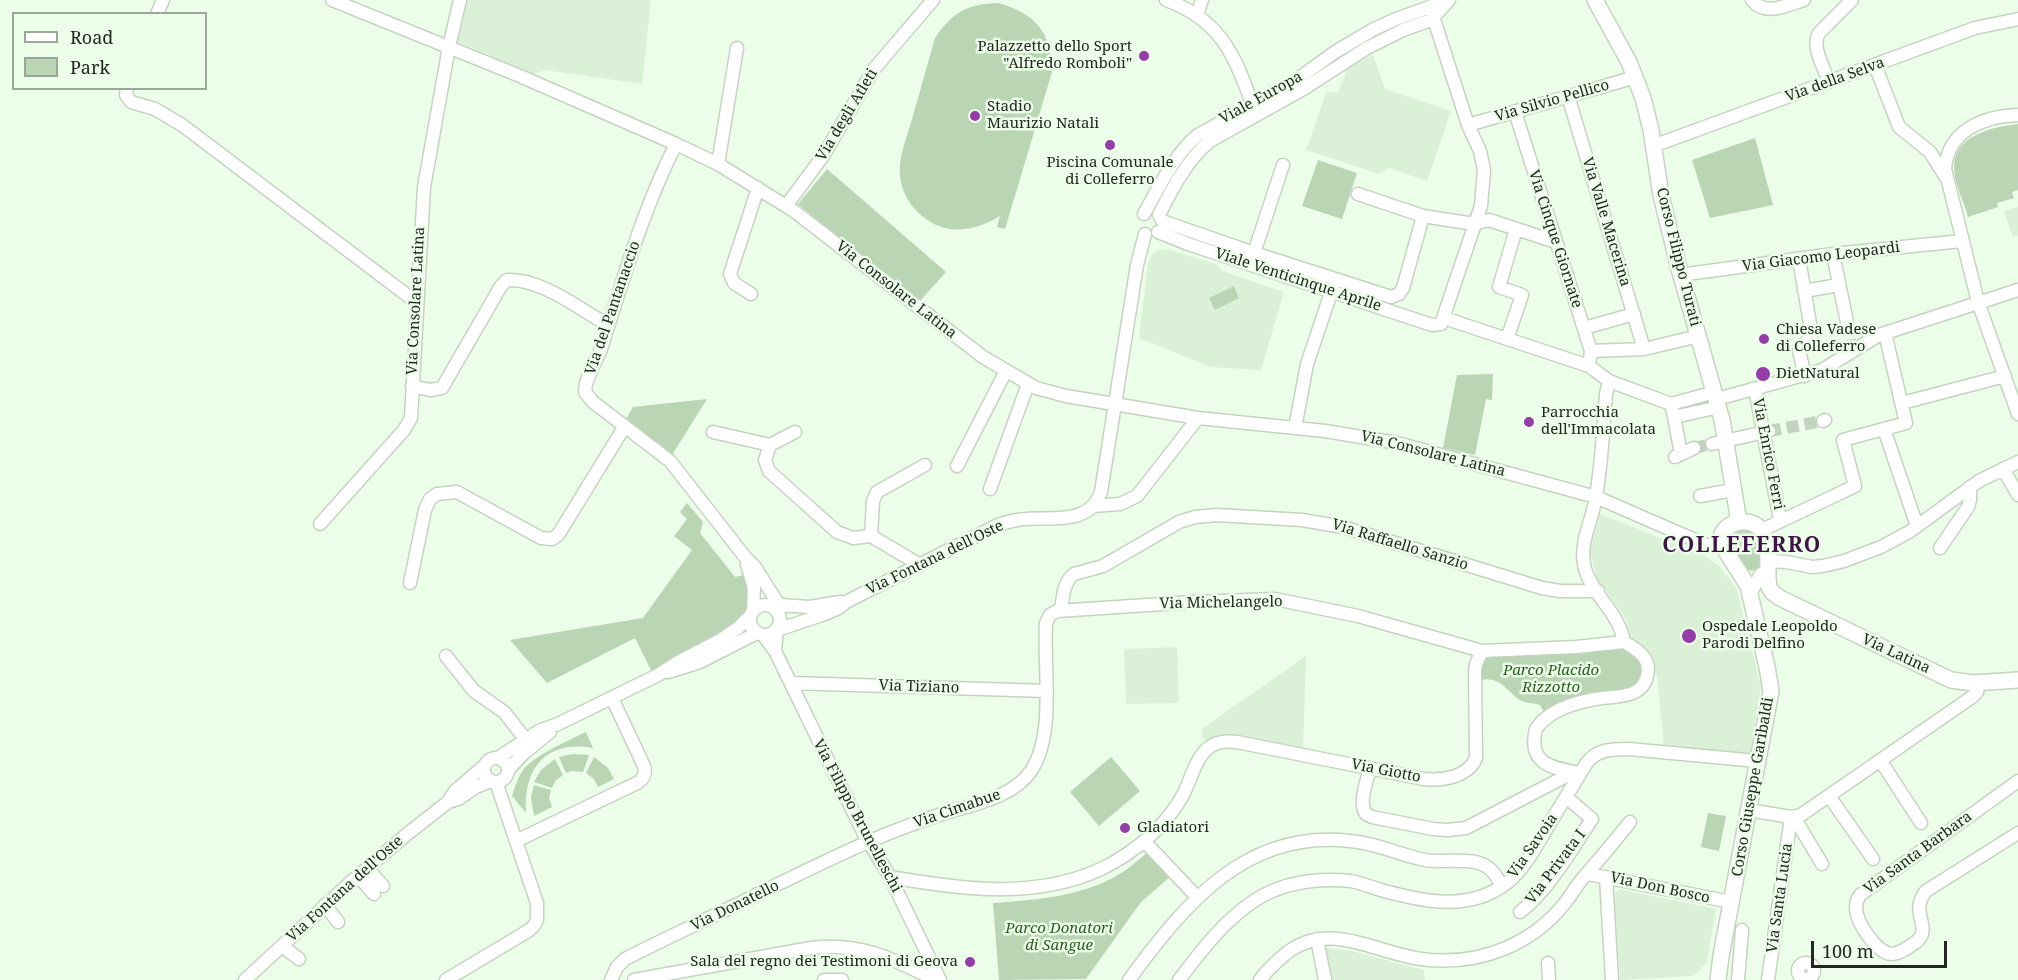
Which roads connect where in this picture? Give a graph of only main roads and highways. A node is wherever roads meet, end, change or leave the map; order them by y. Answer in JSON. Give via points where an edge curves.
{"nodes":[{"id":1,"x":1595,"y":0,"type":"edge"},
{"id":2,"x":1739,"y":522,"type":"junction"},
{"id":3,"x":1766,"y":568,"type":"junction"},
{"id":4,"x":1741,"y":576,"type":"junction"},
{"id":5,"x":2018,"y":680,"type":"edge"},
{"id":6,"x":1718,"y":980,"type":"edge"}],
"edges":[{"from":1,"to":2,"type":"main road","name":"Corso Filippo Turati","via":[[1636,77],[1647,112],[1680,276],[1717,399],[1718,442]]},
{"from":2,"to":3,"type":"main road","via":[[1751,522],[1762,530],[1767,544]]},
{"from":2,"to":4,"type":"main road","via":[[1728,526],[1720,542]]},
{"from":3,"to":4,"type":"main road","via":[[1751,578]]},
{"from":3,"to":5,"type":"main road","name":"Via Latina","via":[[1769,587],[1780,598],[1942,675],[1961,682]]},
{"from":4,"to":6,"type":"main road","name":"Corso Giuseppe Garibaldi","via":[[1750,594],[1770,691]]}]}
